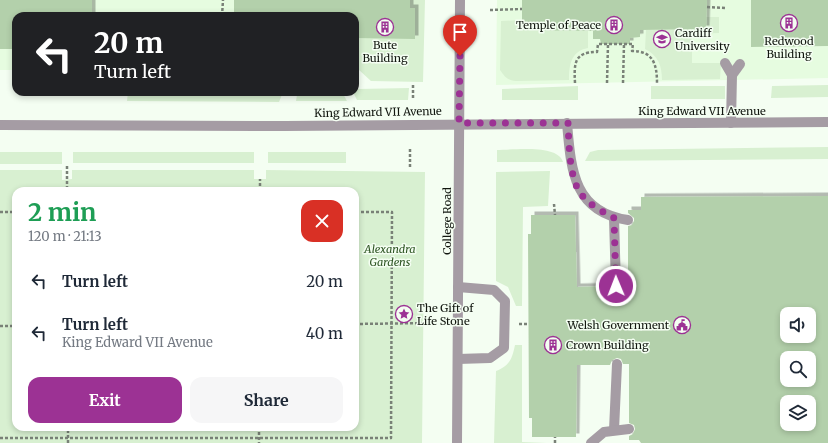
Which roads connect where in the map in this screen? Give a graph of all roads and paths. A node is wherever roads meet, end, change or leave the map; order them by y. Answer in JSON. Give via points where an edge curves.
{"nodes":[{"id":1,"x":223,"y":0,"type":"edge"},
{"id":2,"x":460,"y":0,"type":"edge"},
{"id":3,"x":707,"y":7,"type":"dead end"},
{"id":4,"x":726,"y":8,"type":"dead end"},
{"id":5,"x":522,"y":9,"type":"dead end"},
{"id":6,"x":490,"y":10,"type":"dead end"},
{"id":7,"x":222,"y":12,"type":"edge"},
{"id":8,"x":608,"y":44,"type":"junction"},
{"id":9,"x":624,"y":44,"type":"junction"},
{"id":10,"x":725,"y":63,"type":"dead end"},
{"id":11,"x":740,"y":64,"type":"dead end"},
{"id":12,"x":732,"y":75,"type":"junction"},
{"id":13,"x":623,"y":82,"type":"dead end"},
{"id":14,"x":575,"y":83,"type":"dead end"},
{"id":15,"x":607,"y":83,"type":"dead end"},
{"id":16,"x":657,"y":83,"type":"dead end"},
{"id":17,"x":414,"y":85,"type":"dead end"},
{"id":18,"x":413,"y":98,"type":"dead end"},
{"id":19,"x":828,"y":122,"type":"edge"},
{"id":20,"x":459,"y":123,"type":"junction"},
{"id":21,"x":568,"y":123,"type":"junction"},
{"id":22,"x":731,"y":123,"type":"junction"},
{"id":23,"x":0,"y":125,"type":"edge"},
{"id":24,"x":410,"y":150,"type":"dead end"},
{"id":25,"x":67,"y":166,"type":"dead end"},
{"id":26,"x":410,"y":167,"type":"dead end"},
{"id":27,"x":260,"y":179,"type":"dead end"},
{"id":28,"x":67,"y":187,"type":"edge"},
{"id":29,"x":260,"y":187,"type":"edge"},
{"id":30,"x":554,"y":204,"type":"dead end"},
{"id":31,"x":0,"y":212,"type":"edge"},
{"id":32,"x":12,"y":212,"type":"edge"},
{"id":33,"x":359,"y":212,"type":"edge"},
{"id":34,"x":555,"y":215,"type":"dead end"},
{"id":35,"x":614,"y":218,"type":"junction"},
{"id":36,"x":628,"y":220,"type":"dead end"},
{"id":37,"x":616,"y":286,"type":"dead end"},
{"id":38,"x":458,"y":287,"type":"junction"},
{"id":39,"x":430,"y":323,"type":"dead end"},
{"id":40,"x":359,"y":324,"type":"edge"},
{"id":41,"x":391,"y":324,"type":"junction"},
{"id":42,"x":0,"y":326,"type":"edge"},
{"id":43,"x":12,"y":326,"type":"edge"},
{"id":44,"x":458,"y":359,"type":"junction"},
{"id":45,"x":617,"y":364,"type":"dead end"},
{"id":46,"x":629,"y":429,"type":"dead end"},
{"id":47,"x":614,"y":430,"type":"junction"},
{"id":48,"x":68,"y":431,"type":"edge"},
{"id":49,"x":259,"y":431,"type":"edge"},
{"id":50,"x":555,"y":437,"type":"dead end"},
{"id":51,"x":0,"y":438,"type":"edge"},
{"id":52,"x":68,"y":438,"type":"junction"},
{"id":53,"x":259,"y":438,"type":"junction"},
{"id":54,"x":68,"y":443,"type":"edge"},
{"id":55,"x":259,"y":443,"type":"edge"},
{"id":56,"x":457,"y":443,"type":"edge"},
{"id":57,"x":555,"y":443,"type":"edge"},
{"id":58,"x":591,"y":443,"type":"edge"}],
"edges":[{"from":1,"to":7,"type":"path"},
{"from":2,"to":20,"type":"street","name":"College Road"},
{"from":3,"to":4,"type":"path"},
{"from":5,"to":6,"type":"path"},
{"from":8,"to":9,"type":"path"},
{"from":8,"to":14,"type":"path","via":[[598,44],[597,52],[582,54],[574,66]]},
{"from":8,"to":15,"type":"path"},
{"from":9,"to":13,"type":"path"},
{"from":9,"to":16,"type":"path","via":[[633,44],[632,51],[648,54],[657,69]]},
{"from":10,"to":12,"type":"street"},
{"from":11,"to":12,"type":"street"},
{"from":12,"to":22,"type":"street"},
{"from":17,"to":18,"type":"path"},
{"from":19,"to":22,"type":"street","name":"King Edward VII Avenue"},
{"from":20,"to":21,"type":"street","name":"King Edward VII Avenue"},
{"from":20,"to":23,"type":"street","name":"King Edward VII Avenue","via":[[285,126]]},
{"from":20,"to":38,"type":"street","name":"College Road"},
{"from":21,"to":22,"type":"street","name":"King Edward VII Avenue"},
{"from":21,"to":35,"type":"street","via":[[570,165],[581,194],[596,208]]},
{"from":24,"to":26,"type":"path"},
{"from":25,"to":28,"type":"path"},
{"from":27,"to":29,"type":"path"},
{"from":30,"to":34,"type":"path"},
{"from":31,"to":32,"type":"path"},
{"from":33,"to":41,"type":"path","via":[[392,212]]},
{"from":35,"to":36,"type":"street"},
{"from":35,"to":37,"type":"street"},
{"from":38,"to":44,"type":"street","name":"College Road"},
{"from":38,"to":44,"type":"street","via":[[494,290],[505,301],[504,348],[490,358]]},
{"from":39,"to":41,"type":"path"},
{"from":40,"to":41,"type":"path"},
{"from":41,"to":53,"type":"path","via":[[391,438]]},
{"from":42,"to":43,"type":"path"},
{"from":44,"to":56,"type":"street","name":"College Road"},
{"from":45,"to":47,"type":"street"},
{"from":46,"to":47,"type":"street"},
{"from":47,"to":58,"type":"street","via":[[604,432]]},
{"from":48,"to":52,"type":"path"},
{"from":49,"to":53,"type":"path"},
{"from":50,"to":57,"type":"path"},
{"from":51,"to":52,"type":"path"},
{"from":52,"to":53,"type":"path"},
{"from":52,"to":54,"type":"path"},
{"from":53,"to":55,"type":"path"}]}
